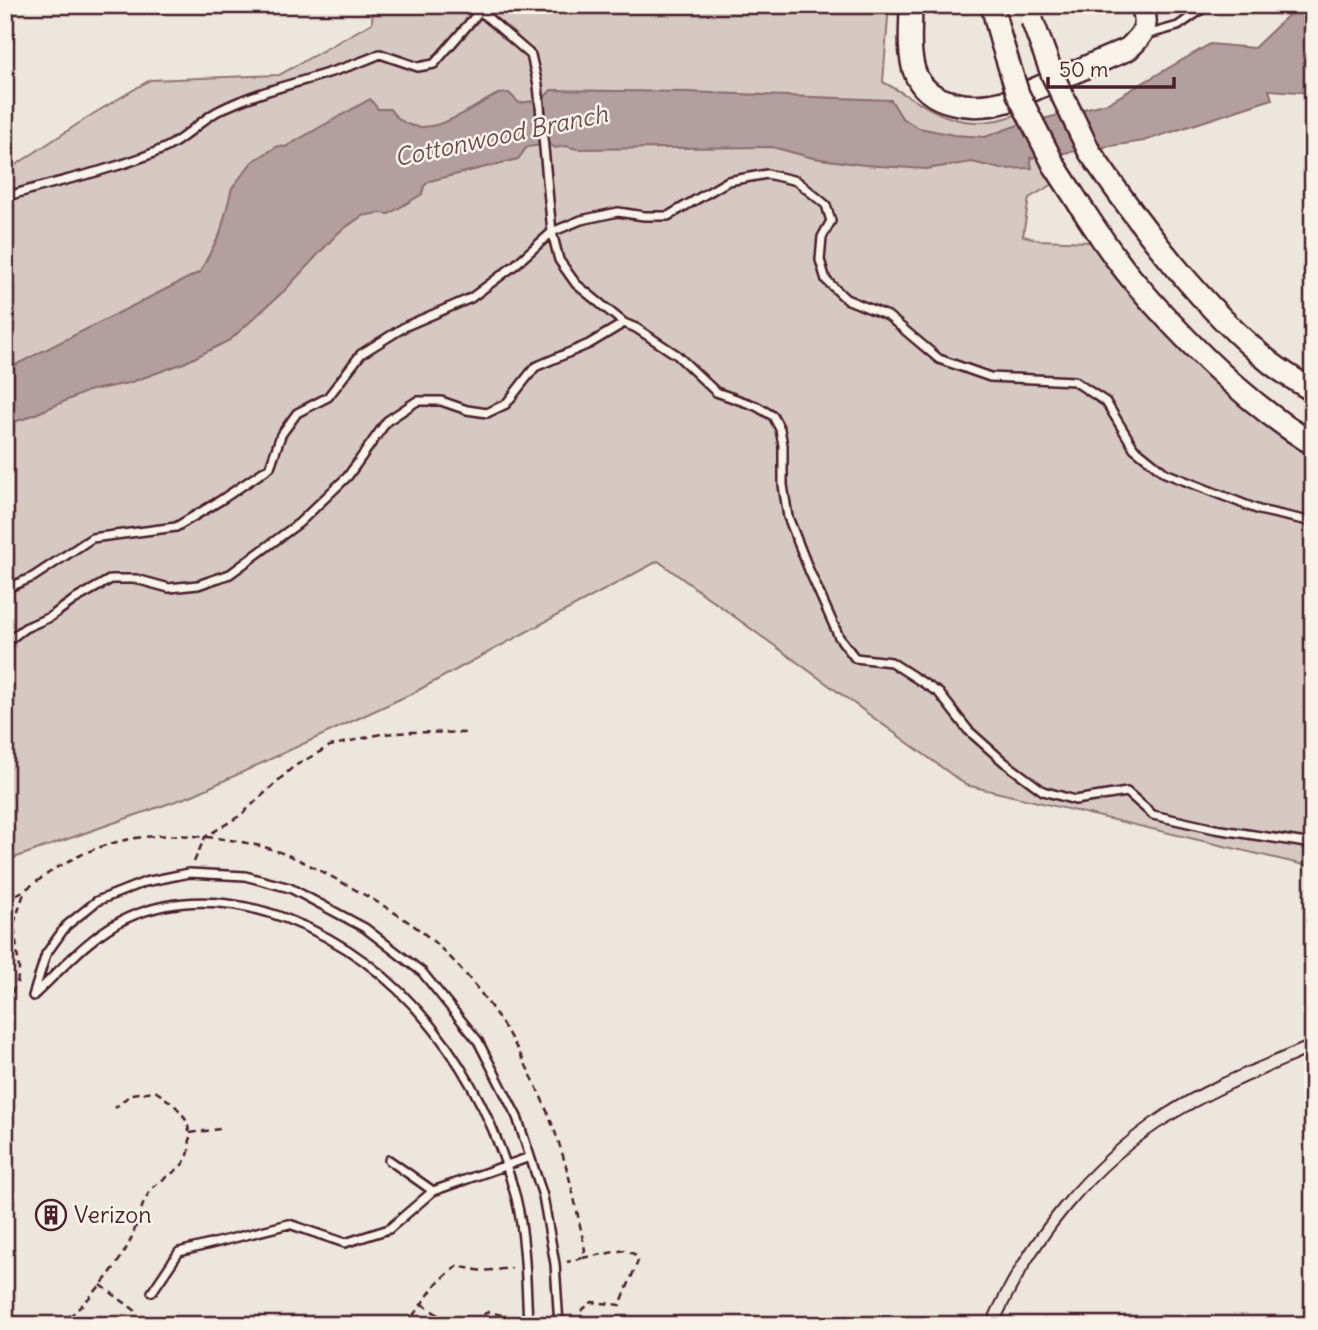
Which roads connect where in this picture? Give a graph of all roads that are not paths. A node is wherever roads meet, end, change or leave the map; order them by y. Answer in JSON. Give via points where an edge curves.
{"nodes":[{"id":1,"x":473,"y":5,"type":"edge"},
{"id":2,"x":493,"y":5,"type":"edge"},
{"id":3,"x":911,"y":5,"type":"edge"},
{"id":4,"x":992,"y":5,"type":"edge"},
{"id":5,"x":1141,"y":5,"type":"edge"},
{"id":6,"x":1208,"y":5,"type":"edge"},
{"id":7,"x":479,"y":12,"type":"junction"},
{"id":8,"x":1030,"y":13,"type":"edge"},
{"id":9,"x":1142,"y":36,"type":"junction"},
{"id":10,"x":5,"y":197,"type":"edge"},
{"id":11,"x":552,"y":232,"type":"junction"},
{"id":12,"x":624,"y":323,"type":"junction"},
{"id":13,"x":1313,"y":391,"type":"edge"},
{"id":14,"x":1313,"y":444,"type":"edge"},
{"id":15,"x":1313,"y":522,"type":"edge"},
{"id":16,"x":5,"y":589,"type":"edge"},
{"id":17,"x":5,"y":643,"type":"edge"},
{"id":18,"x":1313,"y":844,"type":"edge"},
{"id":19,"x":530,"y":1157,"type":"junction"},
{"id":20,"x":389,"y":1160,"type":"dead end"},
{"id":21,"x":505,"y":1168,"type":"junction"},
{"id":22,"x":433,"y":1191,"type":"junction"},
{"id":23,"x":152,"y":1292,"type":"dead end"},
{"id":24,"x":528,"y":1325,"type":"edge"},
{"id":25,"x":559,"y":1325,"type":"edge"}],
"edges":[{"from":1,"to":7,"type":"lane"},
{"from":2,"to":7,"type":"lane"},
{"from":3,"to":9,"type":"main road","via":[[911,56],[921,84],[948,102],[968,107],[1007,101],[1128,49]]},
{"from":4,"to":14,"type":"main road","bridge":true,"via":[[1018,94],[1054,165],[1131,277],[1244,394]]},
{"from":5,"to":9,"type":"main road"},
{"from":6,"to":9,"type":"lane","via":[[1178,26]]},
{"from":7,"to":10,"type":"lane","via":[[434,64],[418,67],[380,54],[216,112],[167,148]]},
{"from":7,"to":11,"type":"lane","via":[[531,55]]},
{"from":8,"to":13,"type":"main road","bridge":true,"via":[[1053,76],[1089,151],[1128,208],[1219,314],[1272,364]]},
{"from":11,"to":12,"type":"lane","via":[[559,260],[576,284]]},
{"from":11,"to":15,"type":"lane","via":[[618,212],[668,216],[728,181],[767,174],[797,181],[826,205],[831,221],[822,237],[820,260],[826,279],[846,299],[888,316],[939,359],[990,377],[1074,381],[1106,402],[1135,448],[1165,472],[1259,510]]},
{"from":11,"to":16,"type":"lane","via":[[471,298],[406,327],[361,354],[328,397],[297,413],[281,435],[270,467],[221,500],[176,527],[92,538],[33,577]]},
{"from":12,"to":17,"type":"lane","via":[[534,367],[506,404],[487,413],[441,401],[417,401],[387,421],[348,476],[299,523],[230,574],[198,585],[169,588],[136,579],[111,579]]},
{"from":12,"to":18,"type":"lane","via":[[677,355],[716,392],[774,416],[783,445],[788,517],[839,637],[855,658],[891,662],[939,692],[968,730],[1043,791],[1075,800],[1127,792],[1153,815],[1215,830]]},
{"from":19,"to":21,"type":"lane"},
{"from":19,"to":21,"type":"lane","via":[[517,1116],[478,1041],[422,972],[365,928],[290,888],[245,876],[189,873],[145,882],[97,901],[66,926],[46,954],[33,996],[88,942],[127,918],[169,904],[213,901],[258,908],[307,927],[346,947],[393,986],[438,1033],[472,1084]]},
{"from":19,"to":25,"type":"lane","via":[[543,1196],[555,1264]]},
{"from":20,"to":22,"type":"lane"},
{"from":21,"to":22,"type":"lane"},
{"from":21,"to":24,"type":"lane","via":[[516,1200],[526,1267]]},
{"from":22,"to":23,"type":"lane","via":[[389,1229],[345,1243],[289,1224],[179,1252]]}]}
